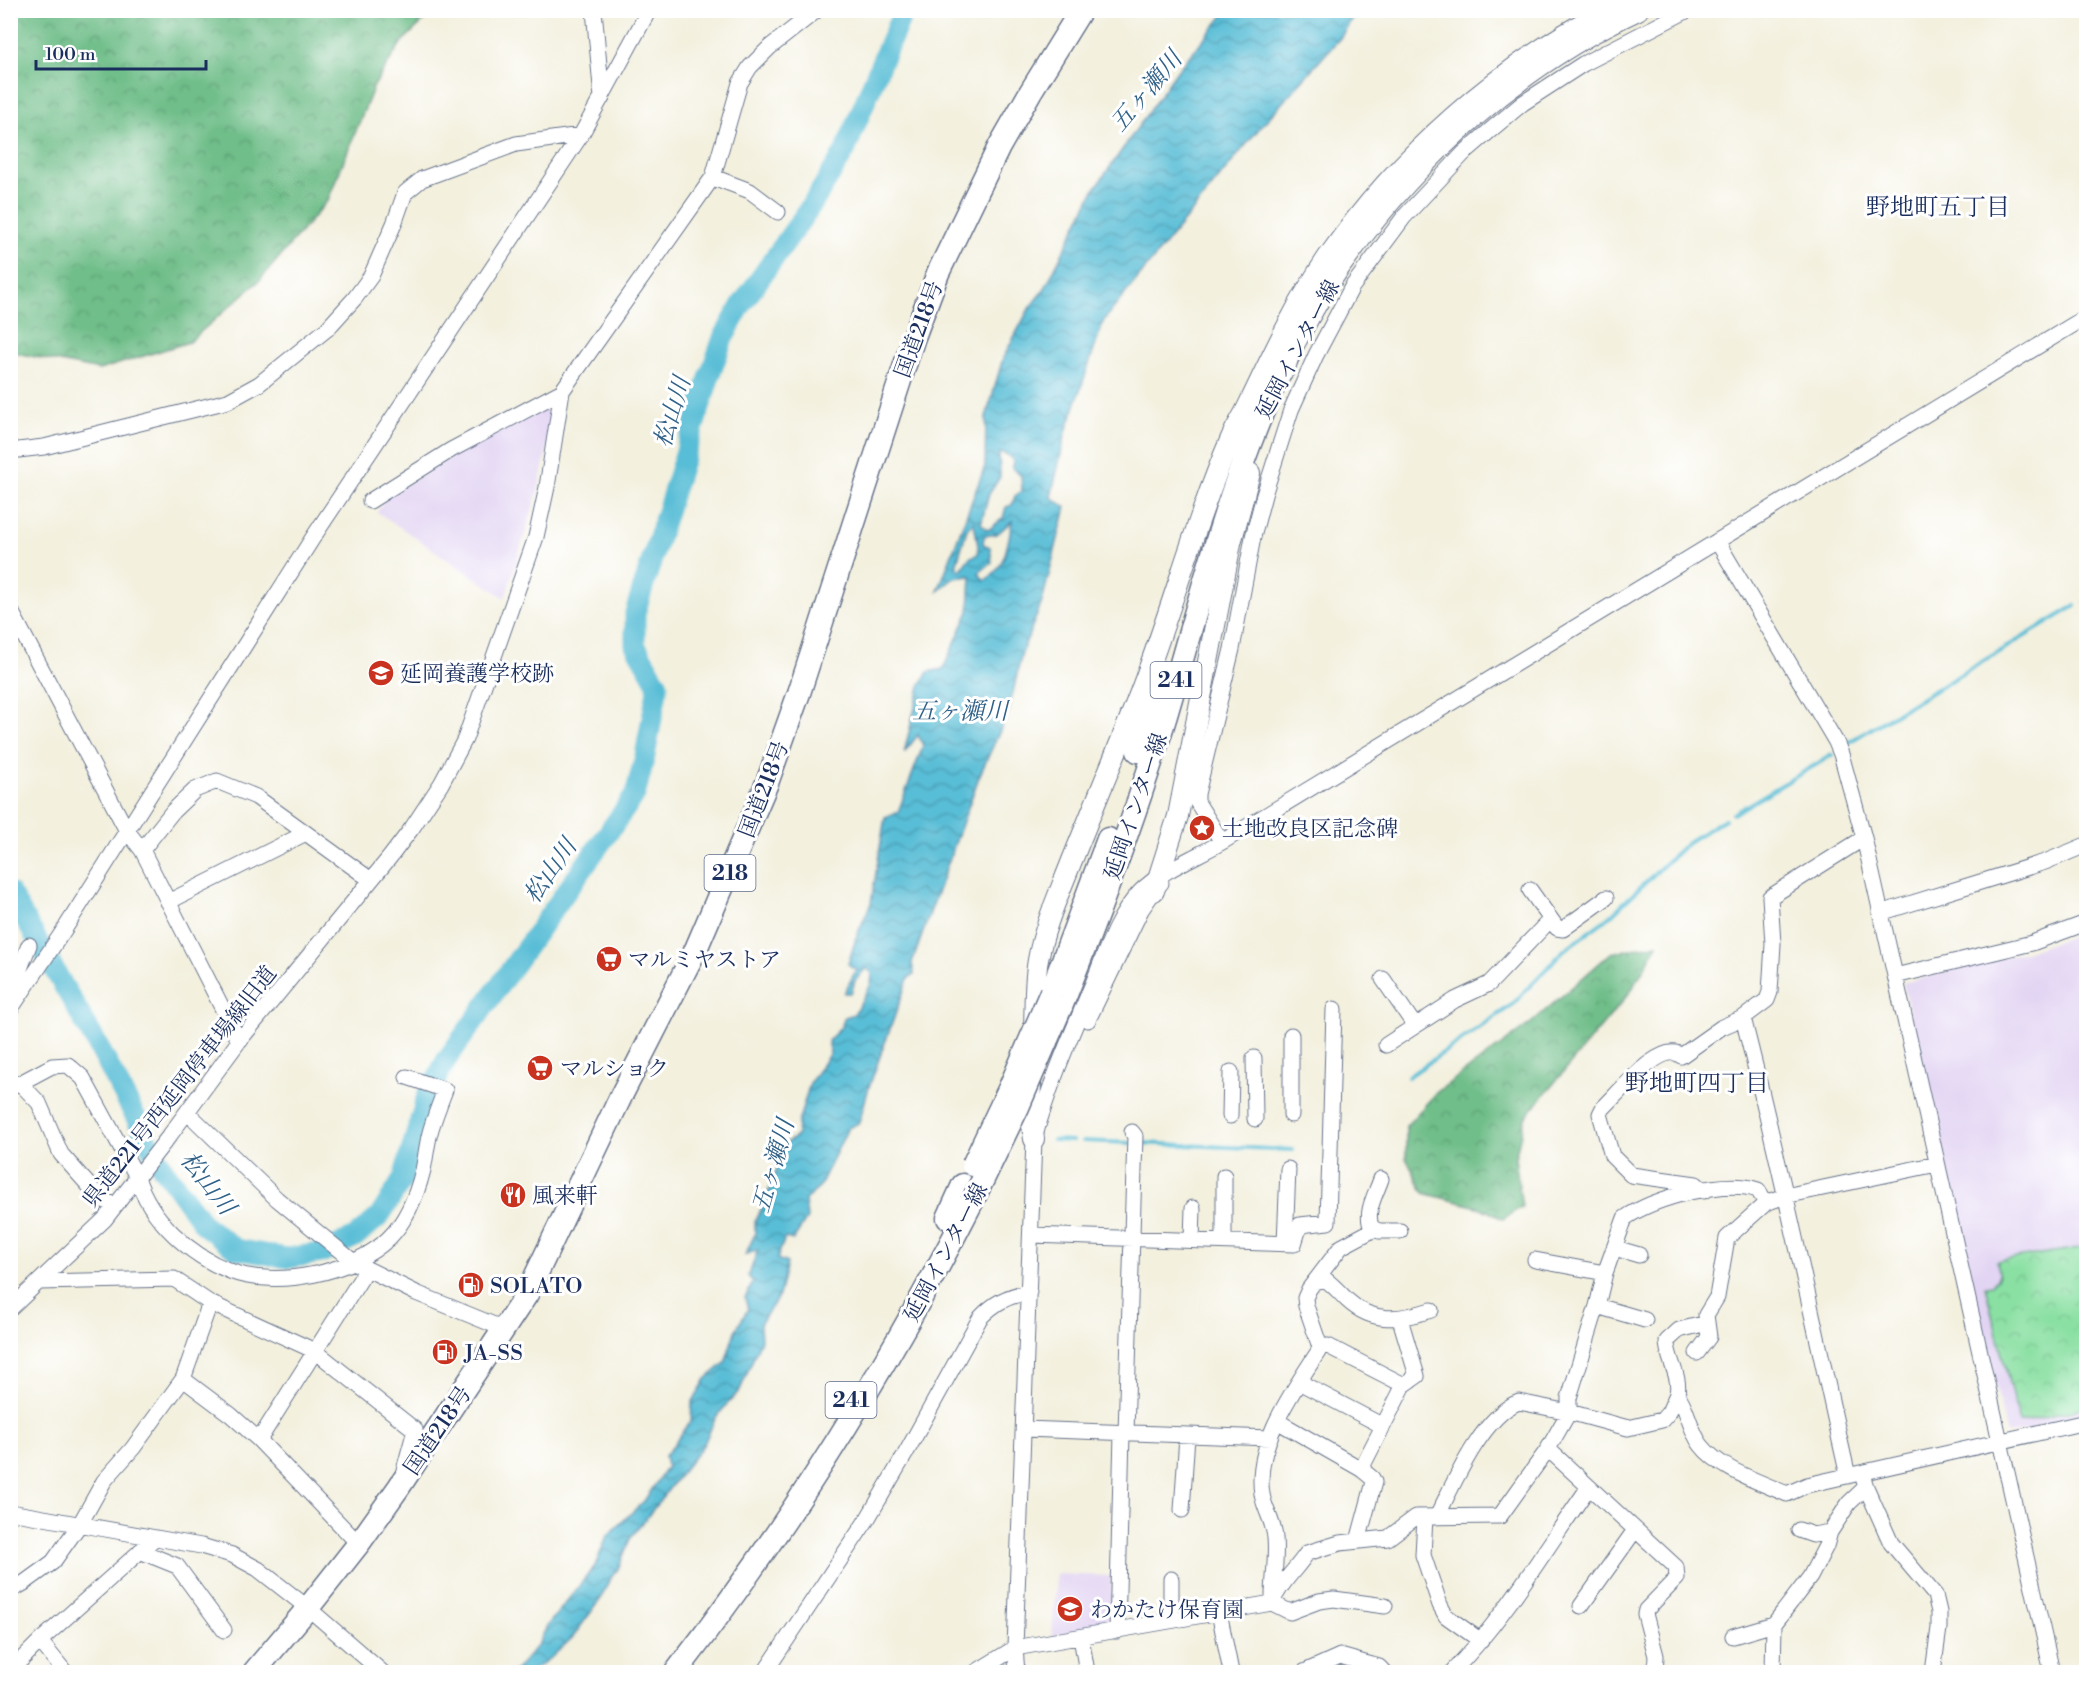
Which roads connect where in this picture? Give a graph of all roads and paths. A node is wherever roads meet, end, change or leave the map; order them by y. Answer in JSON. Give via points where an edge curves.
{"nodes":[{"id":1,"x":594,"y":10,"type":"edge"},
{"id":2,"x":649,"y":10,"type":"edge"},
{"id":3,"x":817,"y":10,"type":"edge"},
{"id":4,"x":1082,"y":10,"type":"edge"},
{"id":5,"x":1606,"y":10,"type":"edge"},
{"id":6,"x":1638,"y":10,"type":"edge"},
{"id":7,"x":1688,"y":10,"type":"edge"},
{"id":8,"x":602,"y":98,"type":"junction"},
{"id":9,"x":581,"y":135,"type":"junction"},
{"id":10,"x":713,"y":177,"type":"junction"},
{"id":11,"x":778,"y":212,"type":"dead end"},
{"id":12,"x":2086,"y":317,"type":"edge"},
{"id":13,"x":1289,"y":354,"type":"junction"},
{"id":14,"x":562,"y":391,"type":"junction"},
{"id":15,"x":1246,"y":411,"type":"junction"},
{"id":16,"x":10,"y":451,"type":"edge"},
{"id":17,"x":370,"y":501,"type":"dead end"},
{"id":18,"x":1717,"y":541,"type":"junction"},
{"id":19,"x":10,"y":609,"type":"edge"},
{"id":20,"x":127,"y":831,"type":"junction"},
{"id":21,"x":306,"y":833,"type":"junction"},
{"id":22,"x":1864,"y":838,"type":"junction"},
{"id":23,"x":1222,"y":842,"type":"junction"},
{"id":24,"x":2086,"y":845,"type":"edge"},
{"id":25,"x":141,"y":850,"type":"junction"},
{"id":26,"x":371,"y":880,"type":"junction"},
{"id":27,"x":1156,"y":884,"type":"junction"},
{"id":28,"x":1530,"y":890,"type":"dead end"},
{"id":29,"x":1606,"y":898,"type":"dead end"},
{"id":30,"x":168,"y":902,"type":"junction"},
{"id":31,"x":1880,"y":913,"type":"junction"},
{"id":32,"x":1550,"y":920,"type":"junction"},
{"id":33,"x":2086,"y":922,"type":"edge"},
{"id":34,"x":29,"y":945,"type":"dead end"},
{"id":35,"x":1895,"y":976,"type":"junction"},
{"id":36,"x":1383,"y":979,"type":"dead end"},
{"id":37,"x":10,"y":996,"type":"edge"},
{"id":38,"x":1056,"y":999,"type":"junction"},
{"id":39,"x":1334,"y":1009,"type":"dead end"},
{"id":40,"x":10,"y":1010,"type":"edge"},
{"id":41,"x":1743,"y":1018,"type":"junction"},
{"id":42,"x":1415,"y":1026,"type":"junction"},
{"id":43,"x":1291,"y":1035,"type":"dead end"},
{"id":44,"x":239,"y":1041,"type":"junction"},
{"id":45,"x":1386,"y":1045,"type":"dead end"},
{"id":46,"x":1254,"y":1058,"type":"dead end"},
{"id":47,"x":1231,"y":1072,"type":"dead end"},
{"id":48,"x":407,"y":1077,"type":"dead end"},
{"id":49,"x":15,"y":1084,"type":"edge"},
{"id":50,"x":187,"y":1112,"type":"junction"},
{"id":51,"x":1291,"y":1115,"type":"dead end"},
{"id":52,"x":1230,"y":1116,"type":"dead end"},
{"id":53,"x":1255,"y":1119,"type":"dead end"},
{"id":54,"x":1132,"y":1132,"type":"dead end"},
{"id":55,"x":1034,"y":1139,"type":"junction"},
{"id":56,"x":1937,"y":1164,"type":"junction"},
{"id":57,"x":1288,"y":1169,"type":"dead end"},
{"id":58,"x":1224,"y":1176,"type":"dead end"},
{"id":59,"x":137,"y":1177,"type":"junction"},
{"id":60,"x":1382,"y":1179,"type":"dead end"},
{"id":61,"x":1704,"y":1191,"type":"junction"},
{"id":62,"x":1785,"y":1196,"type":"junction"},
{"id":63,"x":1766,"y":1203,"type":"junction"},
{"id":64,"x":116,"y":1206,"type":"junction"},
{"id":65,"x":1193,"y":1208,"type":"dead end"},
{"id":66,"x":1328,"y":1222,"type":"junction"},
{"id":67,"x":1372,"y":1228,"type":"junction"},
{"id":68,"x":1400,"y":1231,"type":"dead end"},
{"id":69,"x":1031,"y":1235,"type":"junction"},
{"id":70,"x":1131,"y":1238,"type":"junction"},
{"id":71,"x":1192,"y":1240,"type":"junction"},
{"id":72,"x":1224,"y":1241,"type":"junction"},
{"id":73,"x":1285,"y":1243,"type":"junction"},
{"id":74,"x":1341,"y":1247,"type":"junction"},
{"id":75,"x":1615,"y":1248,"type":"junction"},
{"id":76,"x":1639,"y":1255,"type":"dead end"},
{"id":77,"x":1535,"y":1260,"type":"dead end"},
{"id":78,"x":359,"y":1264,"type":"junction"},
{"id":79,"x":1605,"y":1274,"type":"junction"},
{"id":80,"x":1315,"y":1281,"type":"junction"},
{"id":81,"x":39,"y":1282,"type":"junction"},
{"id":82,"x":1029,"y":1292,"type":"junction"},
{"id":83,"x":210,"y":1303,"type":"junction"},
{"id":84,"x":1597,"y":1306,"type":"junction"},
{"id":85,"x":10,"y":1309,"type":"edge"},
{"id":86,"x":1431,"y":1310,"type":"dead end"},
{"id":87,"x":1400,"y":1319,"type":"junction"},
{"id":88,"x":1645,"y":1320,"type":"dead end"},
{"id":89,"x":1707,"y":1323,"type":"junction"},
{"id":90,"x":504,"y":1329,"type":"junction"},
{"id":91,"x":1320,"y":1347,"type":"junction"},
{"id":92,"x":315,"y":1351,"type":"junction"},
{"id":93,"x":1697,"y":1353,"type":"dead end"},
{"id":94,"x":183,"y":1379,"type":"junction"},
{"id":95,"x":1299,"y":1382,"type":"junction"},
{"id":96,"x":1404,"y":1385,"type":"junction"},
{"id":97,"x":1677,"y":1394,"type":"junction"},
{"id":98,"x":1569,"y":1412,"type":"junction"},
{"id":99,"x":1277,"y":1421,"type":"junction"},
{"id":100,"x":2086,"y":1422,"type":"edge"},
{"id":101,"x":1383,"y":1426,"type":"junction"},
{"id":102,"x":1024,"y":1429,"type":"junction"},
{"id":103,"x":1124,"y":1433,"type":"junction"},
{"id":104,"x":1187,"y":1436,"type":"junction"},
{"id":105,"x":1270,"y":1438,"type":"junction"},
{"id":106,"x":259,"y":1440,"type":"junction"},
{"id":107,"x":2000,"y":1441,"type":"junction"},
{"id":108,"x":1548,"y":1449,"type":"junction"},
{"id":109,"x":1361,"y":1469,"type":"junction"},
{"id":110,"x":1859,"y":1479,"type":"junction"},
{"id":111,"x":1589,"y":1486,"type":"junction"},
{"id":112,"x":399,"y":1487,"type":"junction"},
{"id":113,"x":1182,"y":1510,"type":"dead end"},
{"id":114,"x":10,"y":1512,"type":"edge"},
{"id":115,"x":1431,"y":1517,"type":"junction"},
{"id":116,"x":80,"y":1524,"type":"junction"},
{"id":117,"x":1635,"y":1530,"type":"junction"},
{"id":118,"x":1799,"y":1530,"type":"dead end"},
{"id":119,"x":1830,"y":1532,"type":"junction"},
{"id":120,"x":155,"y":1538,"type":"junction"},
{"id":121,"x":1358,"y":1541,"type":"junction"},
{"id":122,"x":360,"y":1542,"type":"junction"},
{"id":123,"x":140,"y":1551,"type":"junction"},
{"id":124,"x":1171,"y":1579,"type":"dead end"},
{"id":125,"x":10,"y":1591,"type":"edge"},
{"id":126,"x":1272,"y":1603,"type":"junction"},
{"id":127,"x":1385,"y":1606,"type":"dead end"},
{"id":128,"x":1581,"y":1606,"type":"dead end"},
{"id":129,"x":1219,"y":1612,"type":"junction"},
{"id":130,"x":316,"y":1615,"type":"junction"},
{"id":131,"x":1171,"y":1620,"type":"junction"},
{"id":132,"x":1774,"y":1623,"type":"junction"},
{"id":133,"x":224,"y":1630,"type":"dead end"},
{"id":134,"x":1117,"y":1630,"type":"junction"},
{"id":135,"x":1733,"y":1636,"type":"dead end"},
{"id":136,"x":1081,"y":1637,"type":"junction"},
{"id":137,"x":40,"y":1641,"type":"junction"},
{"id":138,"x":1481,"y":1641,"type":"junction"},
{"id":139,"x":1015,"y":1648,"type":"junction"},
{"id":140,"x":1353,"y":1666,"type":"edge"},
{"id":141,"x":1458,"y":1670,"type":"edge"},
{"id":142,"x":10,"y":1671,"type":"edge"},
{"id":143,"x":65,"y":1672,"type":"edge"},
{"id":144,"x":254,"y":1672,"type":"edge"},
{"id":145,"x":382,"y":1672,"type":"edge"},
{"id":146,"x":676,"y":1672,"type":"edge"},
{"id":147,"x":765,"y":1672,"type":"edge"},
{"id":148,"x":976,"y":1672,"type":"edge"},
{"id":149,"x":1017,"y":1672,"type":"edge"},
{"id":150,"x":1087,"y":1672,"type":"edge"},
{"id":151,"x":1231,"y":1672,"type":"edge"},
{"id":152,"x":1304,"y":1672,"type":"edge"},
{"id":153,"x":1384,"y":1672,"type":"edge"},
{"id":154,"x":1655,"y":1672,"type":"edge"},
{"id":155,"x":1773,"y":1672,"type":"edge"},
{"id":156,"x":1933,"y":1672,"type":"edge"},
{"id":157,"x":2052,"y":1672,"type":"edge"}],
"edges":[{"from":1,"to":8,"type":"street"},
{"from":2,"to":8,"type":"street"},
{"from":3,"to":10,"type":"street","via":[[770,47],[740,83]]},
{"from":4,"to":90,"type":"highway","name":"国道218号","number":"218","via":[[999,147],[938,273],[767,783],[696,949],[531,1284]]},
{"from":5,"to":15,"type":"main road","name":"延岡インター線","number":"241","via":[[1504,75],[1434,134],[1389,180],[1315,278]]},
{"from":6,"to":13,"type":"main road","name":"延岡インター線","number":"241","via":[[1548,62],[1437,152],[1400,189],[1341,265]]},
{"from":7,"to":23,"type":"street","via":[[1583,64],[1492,128],[1404,217],[1340,306],[1292,410],[1253,537],[1232,649],[1197,794],[1197,802]]},
{"from":8,"to":9,"type":"street"},
{"from":9,"to":16,"type":"street","via":[[516,144],[422,179],[405,193],[371,276],[355,298],[327,330],[259,384],[228,401],[44,447]]},
{"from":9,"to":20,"type":"street","via":[[314,536]]},
{"from":10,"to":11,"type":"street","via":[[750,191]]},
{"from":10,"to":14,"type":"street"},
{"from":12,"to":18,"type":"street"},
{"from":13,"to":27,"type":"main road","number":"241","via":[[1248,477],[1231,543],[1178,816]]},
{"from":13,"to":38,"type":"highway","name":"延岡インター線","number":"241","via":[[1244,459],[1165,719],[1107,890]]},
{"from":14,"to":17,"type":"street","via":[[450,450]]},
{"from":14,"to":26,"type":"street","name":"県道221号西延岡停車場線旧道","via":[[536,537],[465,739],[412,828]]},
{"from":15,"to":38,"type":"highway","name":"延岡インター線","number":"241","via":[[1131,773],[1073,934]]},
{"from":15,"to":55,"type":"main road","number":"241","via":[[1232,435],[1137,699],[1042,941],[1036,980],[1030,1113]]},
{"from":18,"to":22,"type":"street","via":[[1839,748]]},
{"from":18,"to":23,"type":"street"},
{"from":19,"to":20,"type":"street"},
{"from":20,"to":25,"type":"street"},
{"from":20,"to":40,"type":"street"},
{"from":21,"to":25,"type":"street","via":[[256,797],[217,781],[195,790]]},
{"from":21,"to":26,"type":"street"},
{"from":21,"to":30,"type":"street"},
{"from":22,"to":31,"type":"street"},
{"from":22,"to":41,"type":"street","via":[[1770,897],[1770,992],[1767,1000]]},
{"from":23,"to":27,"type":"street"},
{"from":24,"to":31,"type":"street","via":[[2045,862]]},
{"from":25,"to":30,"type":"street"},
{"from":26,"to":44,"type":"street","name":"県道221号西延岡停車場線旧道"},
{"from":27,"to":55,"type":"street","via":[[1140,891],[1110,942],[1060,1061]]},
{"from":28,"to":32,"type":"street"},
{"from":29,"to":32,"type":"street","via":[[1563,929]]},
{"from":30,"to":44,"type":"street"},
{"from":31,"to":35,"type":"street"},
{"from":32,"to":42,"type":"street","via":[[1489,984]]},
{"from":33,"to":35,"type":"street","via":[[2032,944]]},
{"from":34,"to":37,"type":"street"},
{"from":35,"to":56,"type":"street"},
{"from":36,"to":42,"type":"street"},
{"from":38,"to":146,"type":"highway","name":"延岡インター線","number":"241","bridge":true,"via":[[1018,1107],[968,1194],[933,1279],[806,1489]]},
{"from":39,"to":66,"type":"street"},
{"from":41,"to":61,"type":"street","via":[[1722,1027],[1681,1056],[1670,1051],[1652,1059],[1600,1114],[1612,1155],[1631,1175],[1696,1184]]},
{"from":41,"to":62,"type":"street"},
{"from":42,"to":45,"type":"street"},
{"from":43,"to":51,"type":"street"},
{"from":44,"to":50,"type":"street","name":"県道221号西延岡停車場線旧道"},
{"from":46,"to":53,"type":"street"},
{"from":47,"to":52,"type":"street"},
{"from":48,"to":78,"type":"street","via":[[444,1090],[409,1212],[389,1239]]},
{"from":49,"to":59,"type":"street","via":[[52,1066],[68,1065],[83,1078]]},
{"from":49,"to":64,"type":"street","via":[[39,1103],[61,1154],[100,1198]]},
{"from":50,"to":59,"type":"street","name":"県道221号西延岡停車場線旧道"},
{"from":50,"to":78,"type":"street","via":[[277,1199]]},
{"from":54,"to":70,"type":"street","via":[[1135,1136]]},
{"from":55,"to":69,"type":"street"},
{"from":56,"to":62,"type":"street"},
{"from":56,"to":107,"type":"street"},
{"from":57,"to":73,"type":"street"},
{"from":58,"to":72,"type":"street"},
{"from":59,"to":64,"type":"street","name":"県道221号西延岡停車場線旧道"},
{"from":59,"to":78,"type":"street","via":[[142,1193],[168,1230],[197,1253],[231,1272],[268,1279],[314,1276]]},
{"from":60,"to":67,"type":"street","via":[[1369,1213]]},
{"from":61,"to":63,"type":"street","via":[[1750,1187],[1758,1190]]},
{"from":61,"to":75,"type":"street","via":[[1663,1199],[1634,1212],[1625,1218]]},
{"from":62,"to":63,"type":"street"},
{"from":62,"to":110,"type":"street"},
{"from":63,"to":89,"type":"street","via":[[1727,1238],[1717,1297],[1706,1315]]},
{"from":64,"to":81,"type":"street","name":"県道221号西延岡停車場線旧道"},
{"from":65,"to":71,"type":"street"},
{"from":66,"to":73,"type":"street","via":[[1300,1225],[1294,1244]]},
{"from":66,"to":74,"type":"street"},
{"from":67,"to":68,"type":"street"},
{"from":67,"to":74,"type":"street"},
{"from":69,"to":70,"type":"street"},
{"from":69,"to":82,"type":"street"},
{"from":70,"to":71,"type":"street"},
{"from":70,"to":103,"type":"street"},
{"from":71,"to":72,"type":"street"},
{"from":72,"to":73,"type":"street"},
{"from":74,"to":80,"type":"street"},
{"from":75,"to":76,"type":"street"},
{"from":75,"to":79,"type":"street"},
{"from":77,"to":79,"type":"street"},
{"from":78,"to":90,"type":"street","via":[[416,1293]]},
{"from":78,"to":92,"type":"street"},
{"from":79,"to":84,"type":"street"},
{"from":80,"to":87,"type":"street","via":[[1326,1280],[1360,1310]]},
{"from":80,"to":91,"type":"street","via":[[1305,1298]]},
{"from":81,"to":83,"type":"street","via":[[174,1279]]},
{"from":81,"to":85,"type":"street","name":"県道221号西延岡停車場線旧道"},
{"from":82,"to":102,"type":"street"},
{"from":82,"to":147,"type":"street","via":[[1010,1295],[992,1305],[980,1318],[868,1518]]},
{"from":83,"to":92,"type":"street"},
{"from":83,"to":94,"type":"street"},
{"from":84,"to":88,"type":"street"},
{"from":84,"to":98,"type":"street","via":[[1569,1398]]},
{"from":86,"to":87,"type":"street"},
{"from":87,"to":96,"type":"street","via":[[1417,1376]]},
{"from":89,"to":93,"type":"street","via":[[1709,1337]]},
{"from":89,"to":97,"type":"street","via":[[1679,1330],[1667,1341],[1678,1377]]},
{"from":90,"to":112,"type":"highway","name":"国道218号","number":"218"},
{"from":91,"to":95,"type":"street"},
{"from":91,"to":96,"type":"street","via":[[1328,1346]]},
{"from":92,"to":106,"type":"street"},
{"from":92,"to":112,"type":"street","via":[[415,1430]]},
{"from":94,"to":106,"type":"street"},
{"from":94,"to":116,"type":"street","via":[[104,1481]]},
{"from":95,"to":99,"type":"street"},
{"from":95,"to":101,"type":"street"},
{"from":96,"to":101,"type":"street"},
{"from":97,"to":98,"type":"street","via":[[1662,1420],[1628,1428]]},
{"from":97,"to":110,"type":"street","via":[[1694,1432],[1709,1453],[1762,1483],[1787,1494],[1807,1485]]},
{"from":98,"to":108,"type":"street"},
{"from":98,"to":115,"type":"street","via":[[1519,1402],[1505,1409],[1463,1464]]},
{"from":99,"to":105,"type":"street"},
{"from":99,"to":109,"type":"street"},
{"from":100,"to":107,"type":"street"},
{"from":101,"to":109,"type":"street"},
{"from":102,"to":103,"type":"street"},
{"from":102,"to":139,"type":"street"},
{"from":103,"to":104,"type":"street"},
{"from":103,"to":134,"type":"street"},
{"from":104,"to":105,"type":"street"},
{"from":104,"to":113,"type":"street"},
{"from":105,"to":126,"type":"street","via":[[1262,1494],[1275,1537]]},
{"from":106,"to":122,"type":"street"},
{"from":107,"to":110,"type":"street"},
{"from":107,"to":157,"type":"street"},
{"from":108,"to":111,"type":"street"},
{"from":108,"to":115,"type":"street","via":[[1500,1516]]},
{"from":109,"to":121,"type":"street","via":[[1374,1482]]},
{"from":110,"to":119,"type":"street","via":[[1850,1503]]},
{"from":110,"to":156,"type":"street","via":[[1891,1543],[1935,1595],[1939,1628]]},
{"from":111,"to":117,"type":"street"},
{"from":111,"to":138,"type":"street"},
{"from":112,"to":122,"type":"highway","name":"国道218号","number":"218"},
{"from":114,"to":116,"type":"street"},
{"from":115,"to":121,"type":"street","via":[[1416,1517],[1388,1538]]},
{"from":115,"to":138,"type":"street","via":[[1423,1555],[1440,1605],[1446,1616]]},
{"from":116,"to":120,"type":"street"},
{"from":116,"to":125,"type":"street","via":[[53,1562]]},
{"from":117,"to":128,"type":"street"},
{"from":117,"to":154,"type":"street","via":[[1676,1567],[1677,1578],[1645,1614],[1656,1656]]},
{"from":118,"to":119,"type":"street","via":[[1813,1535]]},
{"from":119,"to":132,"type":"street","via":[[1810,1577]]},
{"from":120,"to":123,"type":"street"},
{"from":120,"to":130,"type":"street","via":[[232,1555],[258,1569]]},
{"from":121,"to":126,"type":"street","via":[[1323,1546],[1307,1553],[1277,1590]]},
{"from":122,"to":130,"type":"highway","name":"国道218号","number":"218"},
{"from":123,"to":133,"type":"street","via":[[177,1566]]},
{"from":123,"to":137,"type":"street"},
{"from":124,"to":131,"type":"street"},
{"from":126,"to":127,"type":"street","via":[[1290,1612],[1334,1599]]},
{"from":126,"to":129,"type":"street"},
{"from":129,"to":131,"type":"street"},
{"from":129,"to":151,"type":"street"},
{"from":130,"to":144,"type":"highway","name":"国道218号","number":"218"},
{"from":130,"to":145,"type":"street"},
{"from":131,"to":134,"type":"street"},
{"from":132,"to":135,"type":"street"},
{"from":132,"to":155,"type":"street"},
{"from":134,"to":136,"type":"street"},
{"from":136,"to":139,"type":"street"},
{"from":136,"to":150,"type":"street"},
{"from":137,"to":142,"type":"street"},
{"from":137,"to":143,"type":"street"},
{"from":138,"to":141,"type":"street"},
{"from":139,"to":148,"type":"street"},
{"from":139,"to":149,"type":"street"},
{"from":140,"to":152,"type":"street","via":[[1340,1656]]},
{"from":140,"to":153,"type":"street","via":[[1379,1667]]}]}
